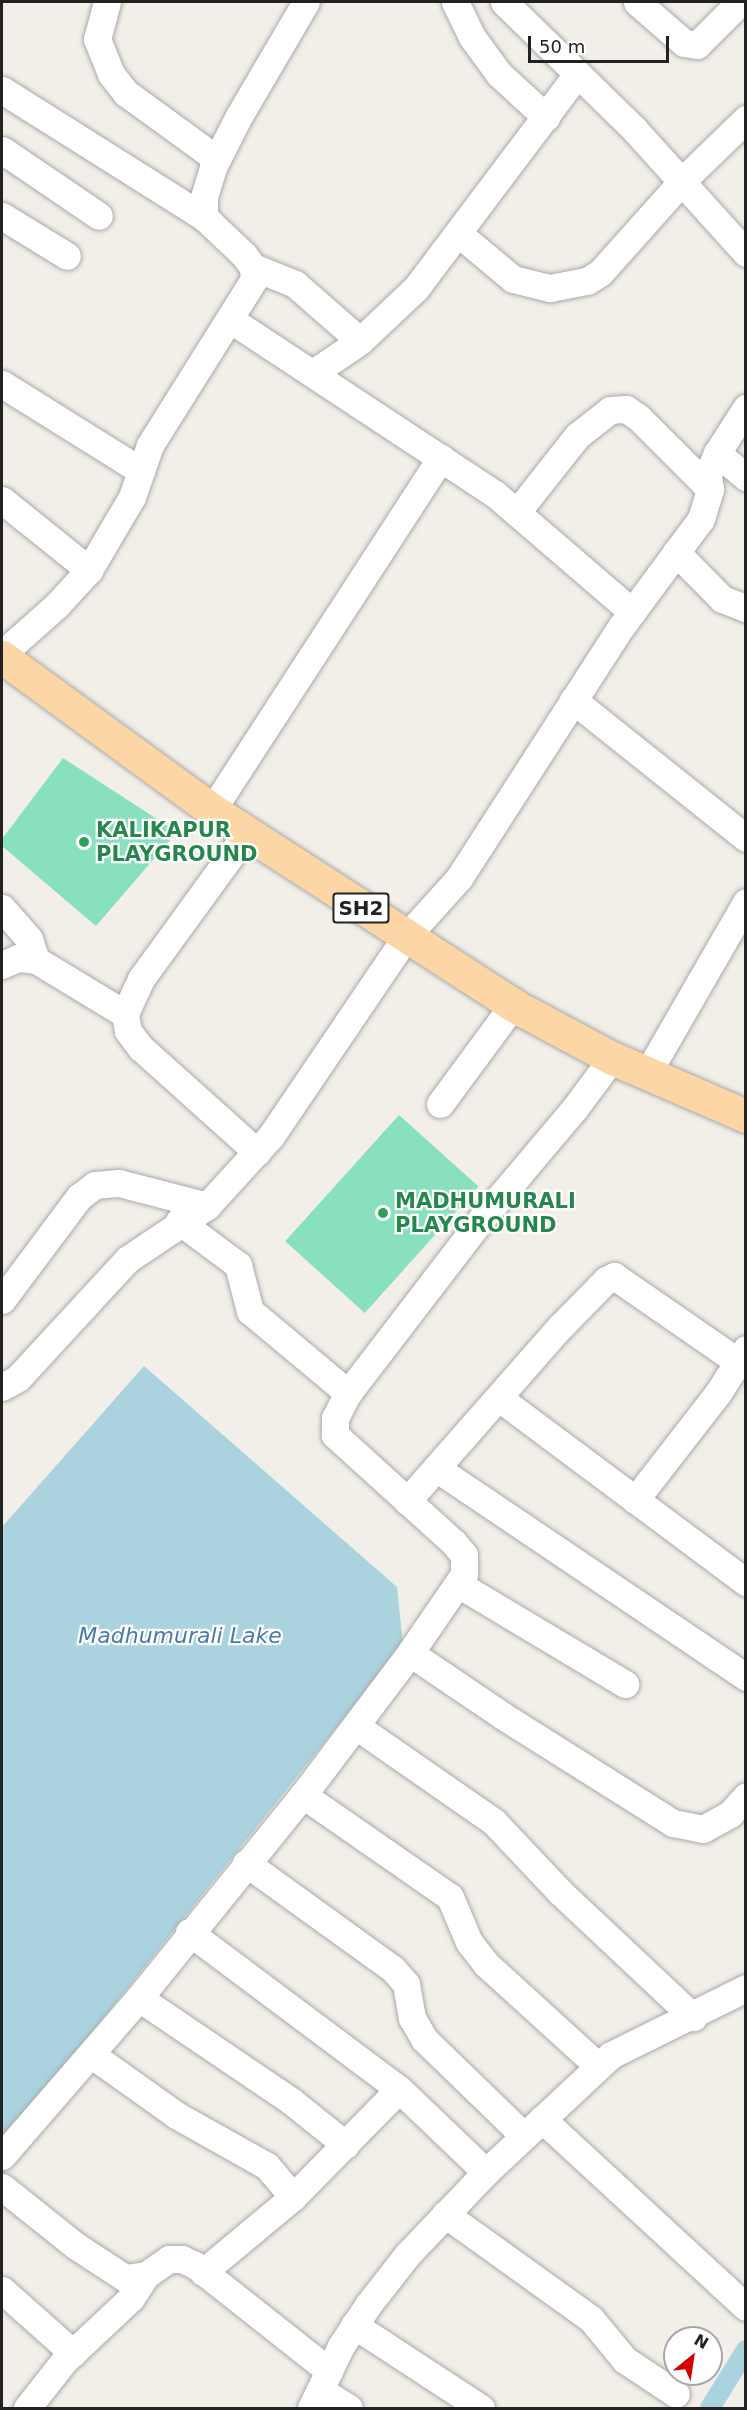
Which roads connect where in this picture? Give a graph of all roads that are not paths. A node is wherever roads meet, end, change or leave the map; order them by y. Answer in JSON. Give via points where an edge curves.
{"nodes":[{"id":1,"x":107,"y":2,"type":"edge"},
{"id":2,"x":306,"y":2,"type":"edge"},
{"id":3,"x":455,"y":2,"type":"edge"},
{"id":4,"x":504,"y":2,"type":"edge"},
{"id":5,"x":637,"y":2,"type":"edge"},
{"id":6,"x":740,"y":2,"type":"edge"},
{"id":7,"x":577,"y":74,"type":"junction"},
{"id":8,"x":2,"y":90,"type":"edge"},
{"id":9,"x":546,"y":117,"type":"junction"},
{"id":10,"x":746,"y":119,"type":"edge"},
{"id":11,"x":2,"y":150,"type":"edge"},
{"id":12,"x":217,"y":159,"type":"junction"},
{"id":13,"x":681,"y":182,"type":"junction"},
{"id":14,"x":2,"y":216,"type":"edge"},
{"id":15,"x":99,"y":216,"type":"dead end"},
{"id":16,"x":204,"y":217,"type":"junction"},
{"id":17,"x":459,"y":234,"type":"junction"},
{"id":18,"x":746,"y":253,"type":"edge"},
{"id":19,"x":67,"y":256,"type":"dead end"},
{"id":20,"x":253,"y":267,"type":"junction"},
{"id":21,"x":231,"y":320,"type":"junction"},
{"id":22,"x":360,"y":341,"type":"junction"},
{"id":23,"x":313,"y":373,"type":"junction"},
{"id":24,"x":2,"y":384,"type":"edge"},
{"id":25,"x":746,"y":408,"type":"edge"},
{"id":26,"x":717,"y":453,"type":"junction"},
{"id":27,"x":441,"y":458,"type":"junction"},
{"id":28,"x":141,"y":471,"type":"junction"},
{"id":29,"x":746,"y":477,"type":"edge"},
{"id":30,"x":710,"y":489,"type":"junction"},
{"id":31,"x":2,"y":500,"type":"edge"},
{"id":32,"x":517,"y":512,"type":"junction"},
{"id":33,"x":676,"y":552,"type":"junction"},
{"id":34,"x":88,"y":570,"type":"junction"},
{"id":35,"x":746,"y":608,"type":"edge"},
{"id":36,"x":632,"y":612,"type":"junction"},
{"id":37,"x":2,"y":655,"type":"edge"},
{"id":38,"x":573,"y":700,"type":"junction"},
{"id":39,"x":212,"y":810,"type":"junction"},
{"id":40,"x":247,"y":833,"type":"junction"},
{"id":41,"x":746,"y":838,"type":"edge"},
{"id":42,"x":746,"y":902,"type":"edge"},
{"id":43,"x":2,"y":908,"type":"edge"},
{"id":44,"x":405,"y":938,"type":"junction"},
{"id":45,"x":36,"y":960,"type":"junction"},
{"id":46,"x":2,"y":965,"type":"edge"},
{"id":47,"x":513,"y":1005,"type":"junction"},
{"id":48,"x":125,"y":1014,"type":"junction"},
{"id":49,"x":612,"y":1058,"type":"junction"},
{"id":50,"x":648,"y":1072,"type":"junction"},
{"id":51,"x":440,"y":1104,"type":"dead end"},
{"id":52,"x":746,"y":1116,"type":"edge"},
{"id":53,"x":256,"y":1152,"type":"junction"},
{"id":54,"x":207,"y":1206,"type":"junction"},
{"id":55,"x":179,"y":1221,"type":"junction"},
{"id":56,"x":2,"y":1300,"type":"edge"},
{"id":57,"x":742,"y":1356,"type":"edge"},
{"id":58,"x":2,"y":1387,"type":"edge"},
{"id":59,"x":348,"y":1393,"type":"junction"},
{"id":60,"x":499,"y":1398,"type":"junction"},
{"id":61,"x":436,"y":1468,"type":"junction"},
{"id":62,"x":635,"y":1500,"type":"junction"},
{"id":63,"x":407,"y":1501,"type":"junction"},
{"id":64,"x":746,"y":1582,"type":"edge"},
{"id":65,"x":458,"y":1584,"type":"junction"},
{"id":66,"x":410,"y":1653,"type":"junction"},
{"id":67,"x":745,"y":1674,"type":"edge"},
{"id":68,"x":625,"y":1684,"type":"dead end"},
{"id":69,"x":356,"y":1726,"type":"junction"},
{"id":70,"x":303,"y":1795,"type":"junction"},
{"id":71,"x":746,"y":1796,"type":"edge"},
{"id":72,"x":246,"y":1863,"type":"junction"},
{"id":73,"x":189,"y":1932,"type":"junction"},
{"id":74,"x":746,"y":1988,"type":"edge"},
{"id":75,"x":140,"y":1998,"type":"junction"},
{"id":76,"x":693,"y":2017,"type":"junction"},
{"id":77,"x":92,"y":2055,"type":"junction"},
{"id":78,"x":598,"y":2066,"type":"junction"},
{"id":79,"x":399,"y":2089,"type":"junction"},
{"id":80,"x":533,"y":2128,"type":"junction"},
{"id":81,"x":346,"y":2145,"type":"junction"},
{"id":82,"x":2,"y":2156,"type":"edge"},
{"id":83,"x":486,"y":2172,"type":"junction"},
{"id":84,"x":2,"y":2187,"type":"edge"},
{"id":85,"x":293,"y":2197,"type":"junction"},
{"id":86,"x":445,"y":2214,"type":"junction"},
{"id":87,"x":203,"y":2272,"type":"junction"},
{"id":88,"x":146,"y":2275,"type":"junction"},
{"id":89,"x":2,"y":2290,"type":"edge"},
{"id":90,"x":746,"y":2307,"type":"edge"},
{"id":91,"x":354,"y":2325,"type":"junction"},
{"id":92,"x":73,"y":2353,"type":"junction"},
{"id":93,"x":320,"y":2390,"type":"edge"},
{"id":94,"x":676,"y":2394,"type":"dead end"},
{"id":95,"x":27,"y":2409,"type":"edge"},
{"id":96,"x":349,"y":2409,"type":"edge"},
{"id":97,"x":481,"y":2409,"type":"edge"}],
"edges":[{"from":1,"to":12,"type":"street","via":[[98,39],[111,74],[126,93]]},
{"from":2,"to":12,"type":"street"},
{"from":3,"to":9,"type":"street","via":[[472,37],[500,74]]},
{"from":4,"to":7,"type":"street"},
{"from":5,"to":6,"type":"street","via":[[684,43],[697,45]]},
{"from":7,"to":9,"type":"street"},
{"from":7,"to":13,"type":"street"},
{"from":8,"to":16,"type":"street"},
{"from":9,"to":17,"type":"street"},
{"from":10,"to":13,"type":"street"},
{"from":11,"to":15,"type":"street"},
{"from":12,"to":16,"type":"street","via":[[204,197]]},
{"from":13,"to":17,"type":"street","via":[[600,273],[570,287],[550,288],[513,279]]},
{"from":13,"to":18,"type":"street"},
{"from":14,"to":19,"type":"street"},
{"from":16,"to":20,"type":"street"},
{"from":17,"to":22,"type":"street","via":[[408,296]]},
{"from":20,"to":21,"type":"street","via":[[254,279]]},
{"from":20,"to":22,"type":"street","via":[[295,284]]},
{"from":21,"to":23,"type":"street"},
{"from":21,"to":28,"type":"street","via":[[150,445]]},
{"from":22,"to":23,"type":"street"},
{"from":23,"to":27,"type":"street"},
{"from":24,"to":28,"type":"street"},
{"from":25,"to":26,"type":"street"},
{"from":26,"to":29,"type":"street"},
{"from":26,"to":30,"type":"street","via":[[708,474]]},
{"from":27,"to":32,"type":"street"},
{"from":27,"to":39,"type":"street"},
{"from":28,"to":34,"type":"street","via":[[132,497]]},
{"from":30,"to":32,"type":"street","via":[[638,417],[626,409],[610,410],[577,436]]},
{"from":30,"to":33,"type":"street","via":[[700,519]]},
{"from":31,"to":34,"type":"street"},
{"from":32,"to":36,"type":"street"},
{"from":33,"to":35,"type":"street","via":[[722,599]]},
{"from":33,"to":36,"type":"street"},
{"from":34,"to":37,"type":"street","via":[[57,605]]},
{"from":36,"to":38,"type":"street"},
{"from":37,"to":39,"type":"main road","number":"SH2"},
{"from":38,"to":41,"type":"street"},
{"from":38,"to":44,"type":"street","via":[[459,878]]},
{"from":39,"to":40,"type":"main road","number":"SH2"},
{"from":40,"to":44,"type":"main road","number":"SH2"},
{"from":40,"to":48,"type":"street","via":[[141,979]]},
{"from":42,"to":50,"type":"street"},
{"from":43,"to":45,"type":"street","via":[[29,939]]},
{"from":44,"to":47,"type":"main road","number":"SH2"},
{"from":44,"to":53,"type":"street","via":[[361,1009]]},
{"from":45,"to":46,"type":"street","via":[[18,958]]},
{"from":45,"to":48,"type":"street"},
{"from":47,"to":49,"type":"main road","number":"SH2"},
{"from":47,"to":51,"type":"street"},
{"from":48,"to":53,"type":"street","via":[[128,1031],[141,1048]]},
{"from":49,"to":50,"type":"main road","number":"SH2"},
{"from":49,"to":59,"type":"street","via":[[484,1215]]},
{"from":50,"to":52,"type":"main road","number":"SH2"},
{"from":53,"to":54,"type":"street"},
{"from":54,"to":55,"type":"street"},
{"from":54,"to":56,"type":"street","via":[[119,1183],[95,1185],[79,1197]]},
{"from":55,"to":58,"type":"street","via":[[128,1259],[18,1378]]},
{"from":55,"to":59,"type":"street","via":[[238,1265],[250,1311]]},
{"from":57,"to":60,"type":"street","via":[[614,1276],[560,1327]]},
{"from":57,"to":62,"type":"street"},
{"from":59,"to":63,"type":"street","via":[[335,1418],[335,1435]]},
{"from":60,"to":61,"type":"street"},
{"from":60,"to":62,"type":"street"},
{"from":61,"to":63,"type":"street"},
{"from":61,"to":67,"type":"street"},
{"from":62,"to":64,"type":"street"},
{"from":63,"to":65,"type":"street","via":[[464,1556],[464,1574]]},
{"from":65,"to":66,"type":"street"},
{"from":65,"to":68,"type":"street"},
{"from":66,"to":69,"type":"street"},
{"from":66,"to":71,"type":"street","via":[[673,1823],[703,1829],[729,1814]]},
{"from":69,"to":70,"type":"street"},
{"from":69,"to":76,"type":"street","via":[[494,1822],[560,1892]]},
{"from":70,"to":72,"type":"street"},
{"from":70,"to":78,"type":"street","via":[[450,1898],[469,1942],[486,1964]]},
{"from":72,"to":73,"type":"street"},
{"from":72,"to":80,"type":"street","via":[[393,1969],[406,1984],[412,2018],[424,2039]]},
{"from":73,"to":75,"type":"street"},
{"from":73,"to":79,"type":"street"},
{"from":74,"to":76,"type":"street"},
{"from":75,"to":77,"type":"street"},
{"from":75,"to":81,"type":"street","via":[[291,2101]]},
{"from":76,"to":78,"type":"street","via":[[646,2035]]},
{"from":77,"to":82,"type":"street"},
{"from":77,"to":85,"type":"street","via":[[176,2115],[267,2166]]},
{"from":78,"to":80,"type":"street"},
{"from":79,"to":81,"type":"street"},
{"from":79,"to":83,"type":"street"},
{"from":80,"to":83,"type":"street"},
{"from":80,"to":90,"type":"street"},
{"from":81,"to":85,"type":"street"},
{"from":83,"to":86,"type":"street"},
{"from":84,"to":88,"type":"street","via":[[107,2268],[125,2278]]},
{"from":85,"to":87,"type":"street"},
{"from":86,"to":91,"type":"street","via":[[407,2255]]},
{"from":86,"to":94,"type":"street","via":[[591,2319],[625,2360]]},
{"from":87,"to":88,"type":"street","via":[[182,2259],[169,2259]]},
{"from":87,"to":93,"type":"street"},
{"from":88,"to":92,"type":"street","via":[[131,2298]]},
{"from":89,"to":92,"type":"street"},
{"from":91,"to":93,"type":"street"},
{"from":91,"to":97,"type":"street"},
{"from":92,"to":95,"type":"street"},
{"from":93,"to":96,"type":"street"}]}
